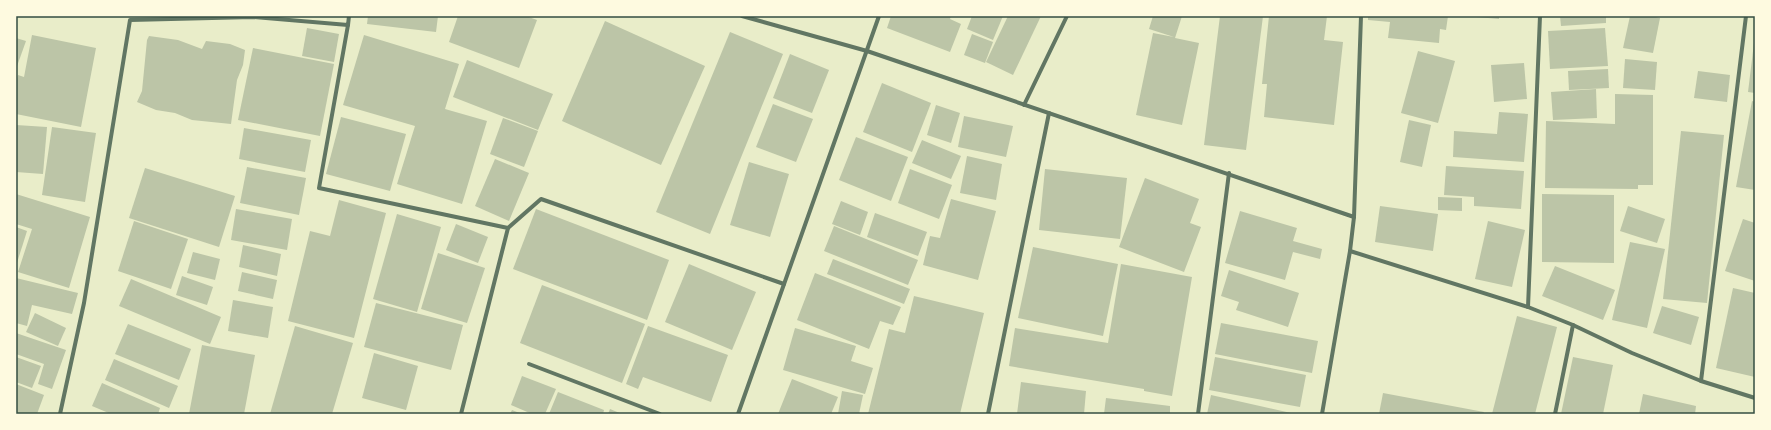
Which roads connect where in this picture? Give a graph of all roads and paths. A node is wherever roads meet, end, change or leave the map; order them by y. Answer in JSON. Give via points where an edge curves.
{"nodes":[{"id":1,"x":349,"y":16,"type":"edge"},
{"id":2,"x":742,"y":16,"type":"edge"},
{"id":3,"x":879,"y":16,"type":"edge"},
{"id":4,"x":1067,"y":16,"type":"edge"},
{"id":5,"x":1361,"y":16,"type":"edge"},
{"id":6,"x":1540,"y":16,"type":"edge"},
{"id":7,"x":1746,"y":16,"type":"edge"},
{"id":8,"x":348,"y":24,"type":"junction"},
{"id":9,"x":867,"y":51,"type":"junction"},
{"id":10,"x":1024,"y":106,"type":"junction"},
{"id":11,"x":1049,"y":113,"type":"junction"},
{"id":12,"x":1229,"y":173,"type":"junction"},
{"id":13,"x":1354,"y":217,"type":"junction"},
{"id":14,"x":508,"y":228,"type":"junction"},
{"id":15,"x":1350,"y":251,"type":"junction"},
{"id":16,"x":784,"y":284,"type":"junction"},
{"id":17,"x":1528,"y":307,"type":"junction"},
{"id":18,"x":1573,"y":325,"type":"junction"},
{"id":19,"x":529,"y":364,"type":"dead end"},
{"id":20,"x":1701,"y":381,"type":"junction"},
{"id":21,"x":1755,"y":398,"type":"edge"},
{"id":22,"x":60,"y":414,"type":"edge"},
{"id":23,"x":461,"y":414,"type":"edge"},
{"id":24,"x":660,"y":414,"type":"edge"},
{"id":25,"x":738,"y":414,"type":"edge"},
{"id":26,"x":988,"y":414,"type":"edge"},
{"id":27,"x":1198,"y":414,"type":"edge"},
{"id":28,"x":1322,"y":414,"type":"edge"},
{"id":29,"x":1555,"y":414,"type":"edge"}],
"edges":[{"from":1,"to":8,"type":"street"},
{"from":2,"to":9,"type":"street"},
{"from":3,"to":9,"type":"street"},
{"from":4,"to":10,"type":"street"},
{"from":5,"to":13,"type":"street"},
{"from":6,"to":17,"type":"street"},
{"from":7,"to":20,"type":"street"},
{"from":8,"to":14,"type":"street","via":[[320,188]]},
{"from":8,"to":22,"type":"street","via":[[253,17],[130,20],[84,303]]},
{"from":9,"to":10,"type":"street"},
{"from":9,"to":16,"type":"street"},
{"from":10,"to":11,"type":"street"},
{"from":11,"to":12,"type":"street"},
{"from":11,"to":26,"type":"street"},
{"from":12,"to":13,"type":"street"},
{"from":12,"to":27,"type":"street"},
{"from":13,"to":15,"type":"street"},
{"from":14,"to":16,"type":"street","via":[[540,199]]},
{"from":14,"to":23,"type":"street"},
{"from":15,"to":17,"type":"street"},
{"from":15,"to":28,"type":"street"},
{"from":16,"to":25,"type":"street"},
{"from":17,"to":18,"type":"street"},
{"from":18,"to":20,"type":"street","via":[[1632,353]]},
{"from":18,"to":29,"type":"street"},
{"from":19,"to":24,"type":"street"},
{"from":20,"to":21,"type":"street"}]}
